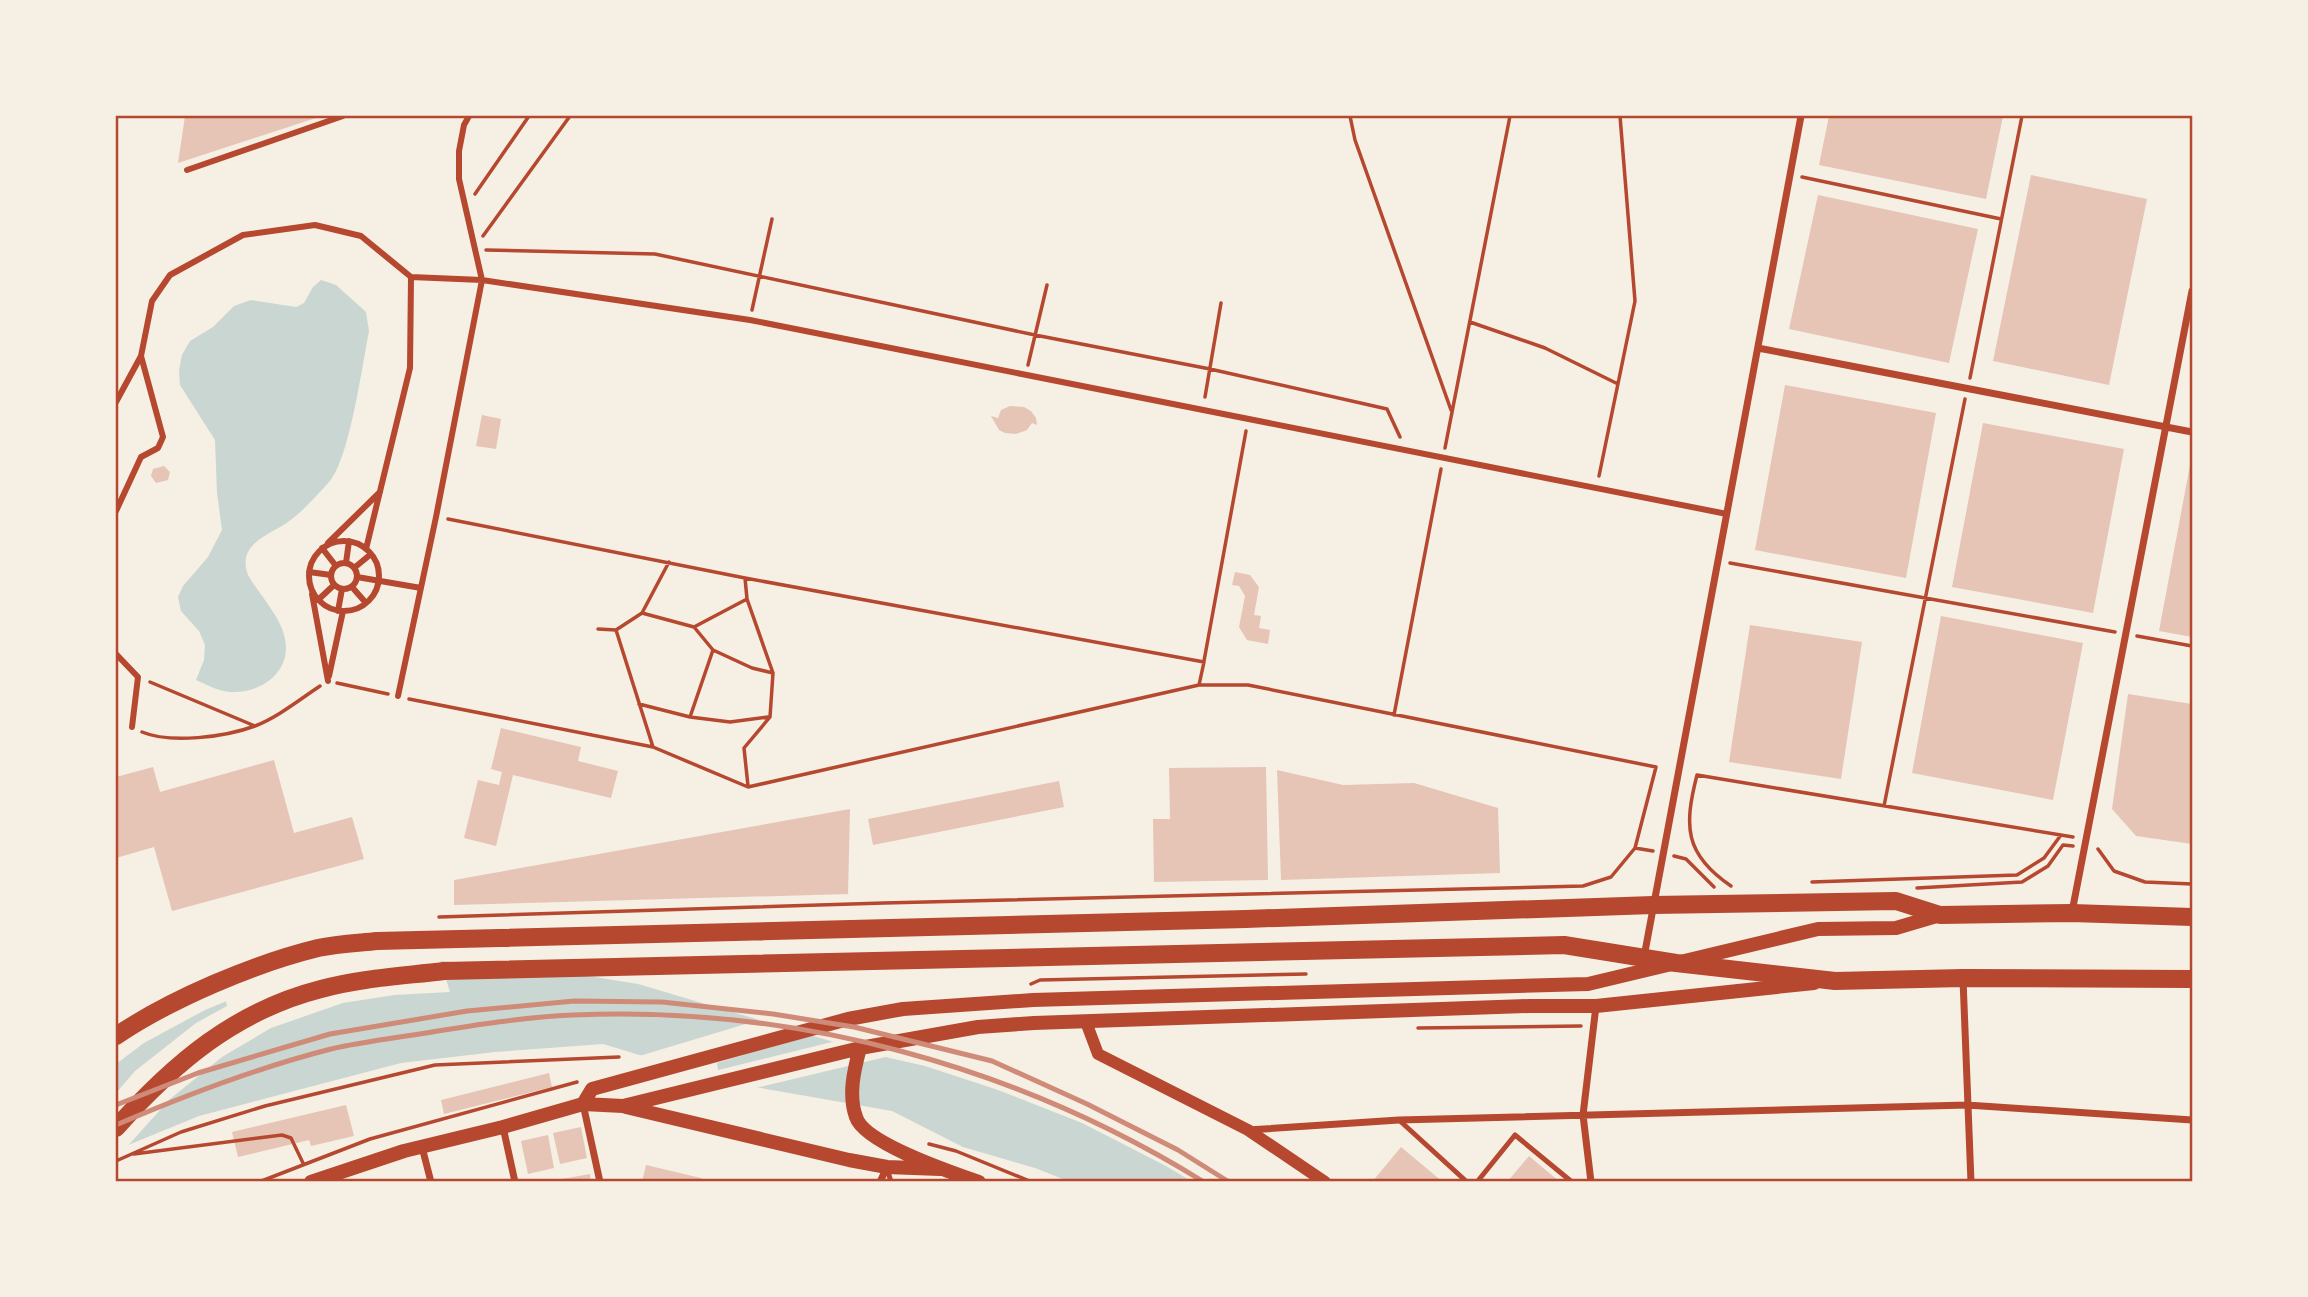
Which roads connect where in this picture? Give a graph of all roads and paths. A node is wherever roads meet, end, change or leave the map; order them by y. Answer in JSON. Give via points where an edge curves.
{"nodes":[{"id":1,"x":343,"y":116,"type":"edge"},
{"id":2,"x":469,"y":116,"type":"edge"},
{"id":3,"x":529,"y":116,"type":"edge"},
{"id":4,"x":570,"y":116,"type":"edge"},
{"id":5,"x":1350,"y":116,"type":"edge"},
{"id":6,"x":1510,"y":116,"type":"edge"},
{"id":7,"x":1620,"y":116,"type":"edge"},
{"id":8,"x":1801,"y":116,"type":"edge"},
{"id":9,"x":2022,"y":116,"type":"edge"},
{"id":10,"x":187,"y":170,"type":"dead end"},
{"id":11,"x":1790,"y":175,"type":"junction"},
{"id":12,"x":464,"y":209,"type":"junction"},
{"id":13,"x":772,"y":219,"type":"dead end"},
{"id":14,"x":2001,"y":219,"type":"junction"},
{"id":15,"x":474,"y":249,"type":"junction"},
{"id":16,"x":760,"y":276,"type":"junction"},
{"id":17,"x":411,"y":277,"type":"junction"},
{"id":18,"x":482,"y":280,"type":"junction"},
{"id":19,"x":1047,"y":285,"type":"dead end"},
{"id":20,"x":2193,"y":290,"type":"edge"},
{"id":21,"x":1221,"y":303,"type":"dead end"},
{"id":22,"x":750,"y":320,"type":"junction"},
{"id":23,"x":1470,"y":322,"type":"junction"},
{"id":24,"x":1035,"y":335,"type":"junction"},
{"id":25,"x":1758,"y":348,"type":"junction"},
{"id":26,"x":141,"y":356,"type":"junction"},
{"id":27,"x":1210,"y":369,"type":"junction"},
{"id":28,"x":1026,"y":375,"type":"junction"},
{"id":29,"x":1618,"y":384,"type":"junction"},
{"id":30,"x":1967,"y":389,"type":"junction"},
{"id":31,"x":116,"y":402,"type":"edge"},
{"id":32,"x":1203,"y":410,"type":"junction"},
{"id":33,"x":1452,"y":412,"type":"junction"},
{"id":34,"x":1248,"y":419,"type":"junction"},
{"id":35,"x":2166,"y":429,"type":"junction"},
{"id":36,"x":2193,"y":432,"type":"edge"},
{"id":37,"x":1405,"y":450,"type":"junction"},
{"id":38,"x":1443,"y":458,"type":"junction"},
{"id":39,"x":1597,"y":488,"type":"junction"},
{"id":40,"x":382,"y":491,"type":"junction"},
{"id":41,"x":116,"y":510,"type":"edge"},
{"id":42,"x":1727,"y":514,"type":"junction"},
{"id":43,"x":436,"y":517,"type":"junction"},
{"id":44,"x":349,"y":541,"type":"junction"},
{"id":45,"x":324,"y":547,"type":"junction"},
{"id":46,"x":368,"y":551,"type":"junction"},
{"id":47,"x":669,"y":561,"type":"junction"},
{"id":48,"x":1718,"y":561,"type":"junction"},
{"id":49,"x":346,"y":563,"type":"junction"},
{"id":50,"x":335,"y":566,"type":"junction"},
{"id":51,"x":354,"y":568,"type":"junction"},
{"id":52,"x":309,"y":572,"type":"junction"},
{"id":53,"x":331,"y":575,"type":"junction"},
{"id":54,"x":357,"y":577,"type":"junction"},
{"id":55,"x":745,"y":578,"type":"junction"},
{"id":56,"x":379,"y":580,"type":"junction"},
{"id":57,"x":334,"y":585,"type":"junction"},
{"id":58,"x":352,"y":587,"type":"junction"},
{"id":59,"x":421,"y":587,"type":"junction"},
{"id":60,"x":310,"y":589,"type":"junction"},
{"id":61,"x":342,"y":589,"type":"junction"},
{"id":62,"x":1925,"y":598,"type":"junction"},
{"id":63,"x":747,"y":599,"type":"junction"},
{"id":64,"x":318,"y":600,"type":"junction"},
{"id":65,"x":366,"y":603,"type":"junction"},
{"id":66,"x":340,"y":611,"type":"junction"},
{"id":67,"x":642,"y":613,"type":"junction"},
{"id":68,"x":694,"y":627,"type":"junction"},
{"id":69,"x":598,"y":629,"type":"dead end"},
{"id":70,"x":616,"y":629,"type":"junction"},
{"id":71,"x":2125,"y":634,"type":"junction"},
{"id":72,"x":2193,"y":646,"type":"edge"},
{"id":73,"x":713,"y":650,"type":"junction"},
{"id":74,"x":116,"y":654,"type":"edge"},
{"id":75,"x":1204,"y":662,"type":"junction"},
{"id":76,"x":773,"y":673,"type":"junction"},
{"id":77,"x":138,"y":677,"type":"junction"},
{"id":78,"x":328,"y":681,"type":"junction"},
{"id":79,"x":1199,"y":685,"type":"junction"},
{"id":80,"x":398,"y":696,"type":"junction"},
{"id":81,"x":639,"y":704,"type":"junction"},
{"id":82,"x":1394,"y":715,"type":"junction"},
{"id":83,"x":690,"y":717,"type":"junction"},
{"id":84,"x":770,"y":717,"type":"junction"},
{"id":85,"x":255,"y":726,"type":"junction"},
{"id":86,"x":132,"y":727,"type":"joint"},
{"id":87,"x":653,"y":747,"type":"junction"},
{"id":88,"x":748,"y":787,"type":"junction"},
{"id":89,"x":1884,"y":806,"type":"junction"},
{"id":90,"x":2062,"y":835,"type":"junction"},
{"id":91,"x":2085,"y":843,"type":"junction"},
{"id":92,"x":1634,"y":848,"type":"junction"},
{"id":93,"x":1663,"y":852,"type":"junction"},
{"id":94,"x":1812,"y":883,"type":"dead end"},
{"id":95,"x":2193,"y":884,"type":"edge"},
{"id":96,"x":1731,"y":886,"type":"dead end"},
{"id":97,"x":1714,"y":887,"type":"dead end"},
{"id":98,"x":1907,"y":888,"type":"dead end"},
{"id":99,"x":1653,"y":905,"type":"junction"},
{"id":100,"x":2072,"y":913,"type":"junction"},
{"id":101,"x":1940,"y":915,"type":"junction"},
{"id":102,"x":439,"y":917,"type":"dead end"},
{"id":103,"x":2193,"y":917,"type":"edge"},
{"id":104,"x":1676,"y":963,"type":"junction"},
{"id":105,"x":1643,"y":964,"type":"junction"},
{"id":106,"x":1963,"y":978,"type":"junction"},
{"id":107,"x":2193,"y":979,"type":"edge"},
{"id":108,"x":1835,"y":981,"type":"junction"},
{"id":109,"x":1596,"y":1006,"type":"junction"},
{"id":110,"x":1086,"y":1023,"type":"junction"},
{"id":111,"x":116,"y":1036,"type":"edge"},
{"id":112,"x":860,"y":1048,"type":"junction"},
{"id":113,"x":619,"y":1057,"type":"dead end"},
{"id":114,"x":589,"y":1084,"type":"junction"},
{"id":115,"x":583,"y":1104,"type":"junction"},
{"id":116,"x":1968,"y":1105,"type":"junction"},
{"id":117,"x":623,"y":1107,"type":"junction"},
{"id":118,"x":1584,"y":1115,"type":"junction"},
{"id":119,"x":1399,"y":1120,"type":"junction"},
{"id":120,"x":2193,"y":1120,"type":"edge"},
{"id":121,"x":503,"y":1127,"type":"junction"},
{"id":122,"x":116,"y":1128,"type":"edge"},
{"id":123,"x":1248,"y":1130,"type":"junction"},
{"id":124,"x":422,"y":1147,"type":"junction"},
{"id":125,"x":956,"y":1151,"type":"dead end"},
{"id":126,"x":128,"y":1155,"type":"junction"},
{"id":127,"x":116,"y":1161,"type":"edge"},
{"id":128,"x":303,"y":1163,"type":"junction"},
{"id":129,"x":887,"y":1167,"type":"junction"},
{"id":130,"x":940,"y":1169,"type":"junction"},
{"id":131,"x":259,"y":1181,"type":"edge"},
{"id":132,"x":311,"y":1181,"type":"edge"},
{"id":133,"x":431,"y":1181,"type":"edge"},
{"id":134,"x":515,"y":1181,"type":"edge"},
{"id":135,"x":600,"y":1181,"type":"edge"},
{"id":136,"x":880,"y":1181,"type":"edge"},
{"id":137,"x":891,"y":1181,"type":"edge"},
{"id":138,"x":978,"y":1181,"type":"edge"},
{"id":139,"x":1032,"y":1181,"type":"edge"},
{"id":140,"x":1325,"y":1181,"type":"edge"},
{"id":141,"x":1467,"y":1181,"type":"edge"},
{"id":142,"x":1476,"y":1181,"type":"edge"},
{"id":143,"x":1572,"y":1181,"type":"edge"},
{"id":144,"x":1591,"y":1181,"type":"edge"},
{"id":145,"x":1971,"y":1181,"type":"edge"}],
"edges":[{"from":1,"to":10,"type":"street"},
{"from":2,"to":12,"type":"street","via":[[459,151]]},
{"from":3,"to":12,"type":"path"},
{"from":4,"to":15,"type":"path"},
{"from":5,"to":33,"type":"path"},
{"from":6,"to":23,"type":"path"},
{"from":7,"to":29,"type":"path","via":[[1634,301]]},
{"from":8,"to":11,"type":"street"},
{"from":9,"to":14,"type":"path"},
{"from":11,"to":14,"type":"path"},
{"from":11,"to":25,"type":"street"},
{"from":12,"to":15,"type":"street"},
{"from":13,"to":16,"type":"path"},
{"from":14,"to":30,"type":"path"},
{"from":15,"to":16,"type":"path","via":[[655,254]]},
{"from":15,"to":18,"type":"street"},
{"from":16,"to":22,"type":"path"},
{"from":16,"to":24,"type":"path"},
{"from":17,"to":18,"type":"street"},
{"from":17,"to":26,"type":"street","via":[[361,236],[315,225],[243,235],[170,275],[152,301]]},
{"from":17,"to":40,"type":"street","via":[[410,368]]},
{"from":18,"to":22,"type":"street"},
{"from":18,"to":43,"type":"street"},
{"from":19,"to":24,"type":"path"},
{"from":20,"to":35,"type":"street"},
{"from":21,"to":27,"type":"path"},
{"from":22,"to":28,"type":"street"},
{"from":23,"to":29,"type":"path","via":[[1545,348]]},
{"from":23,"to":33,"type":"path"},
{"from":24,"to":27,"type":"path"},
{"from":24,"to":28,"type":"path"},
{"from":25,"to":30,"type":"street"},
{"from":25,"to":42,"type":"street"},
{"from":26,"to":31,"type":"street"},
{"from":26,"to":41,"type":"street","via":[[163,437],[158,448],[141,457]]},
{"from":27,"to":32,"type":"path"},
{"from":27,"to":37,"type":"path","via":[[1387,409]]},
{"from":28,"to":32,"type":"street"},
{"from":29,"to":39,"type":"path"},
{"from":30,"to":35,"type":"street"},
{"from":30,"to":62,"type":"path"},
{"from":32,"to":34,"type":"street"},
{"from":33,"to":38,"type":"path"},
{"from":34,"to":37,"type":"street"},
{"from":34,"to":75,"type":"path"},
{"from":35,"to":36,"type":"street"},
{"from":35,"to":71,"type":"street"},
{"from":37,"to":38,"type":"street"},
{"from":38,"to":39,"type":"street"},
{"from":38,"to":82,"type":"path"},
{"from":39,"to":42,"type":"street"},
{"from":40,"to":45,"type":"street"},
{"from":40,"to":46,"type":"street"},
{"from":42,"to":48,"type":"street"},
{"from":43,"to":47,"type":"path"},
{"from":43,"to":59,"type":"street"},
{"from":44,"to":45,"type":"street"},
{"from":44,"to":46,"type":"street"},
{"from":44,"to":49,"type":"street"},
{"from":45,"to":50,"type":"street"},
{"from":45,"to":52,"type":"street","via":[[311,561]]},
{"from":46,"to":51,"type":"street"},
{"from":46,"to":56,"type":"street"},
{"from":47,"to":55,"type":"path"},
{"from":47,"to":67,"type":"path"},
{"from":48,"to":62,"type":"path"},
{"from":48,"to":93,"type":"street"},
{"from":49,"to":50,"type":"street"},
{"from":49,"to":51,"type":"street"},
{"from":50,"to":53,"type":"street"},
{"from":51,"to":54,"type":"street"},
{"from":52,"to":53,"type":"street"},
{"from":52,"to":60,"type":"street"},
{"from":53,"to":57,"type":"street"},
{"from":54,"to":56,"type":"street"},
{"from":54,"to":58,"type":"street"},
{"from":55,"to":63,"type":"path"},
{"from":55,"to":75,"type":"path"},
{"from":56,"to":59,"type":"street"},
{"from":56,"to":65,"type":"street"},
{"from":57,"to":61,"type":"street"},
{"from":57,"to":64,"type":"street"},
{"from":58,"to":61,"type":"street"},
{"from":58,"to":65,"type":"street"},
{"from":59,"to":80,"type":"street"},
{"from":60,"to":64,"type":"street"},
{"from":60,"to":78,"type":"street"},
{"from":61,"to":66,"type":"street"},
{"from":62,"to":71,"type":"path"},
{"from":62,"to":89,"type":"path"},
{"from":63,"to":68,"type":"path"},
{"from":63,"to":76,"type":"path"},
{"from":64,"to":66,"type":"street"},
{"from":65,"to":66,"type":"street"},
{"from":66,"to":78,"type":"street"},
{"from":67,"to":68,"type":"path"},
{"from":67,"to":70,"type":"path"},
{"from":68,"to":73,"type":"path"},
{"from":69,"to":70,"type":"path"},
{"from":70,"to":81,"type":"path"},
{"from":71,"to":72,"type":"path"},
{"from":71,"to":91,"type":"street"},
{"from":73,"to":76,"type":"path"},
{"from":73,"to":83,"type":"path"},
{"from":74,"to":77,"type":"street"},
{"from":75,"to":79,"type":"path"},
{"from":76,"to":84,"type":"path"},
{"from":77,"to":85,"type":"path"},
{"from":77,"to":86,"type":"street"},
{"from":78,"to":80,"type":"path"},
{"from":78,"to":85,"type":"path"},
{"from":79,"to":82,"type":"path","via":[[1248,685]]},
{"from":79,"to":88,"type":"path"},
{"from":80,"to":87,"type":"path"},
{"from":81,"to":83,"type":"path"},
{"from":81,"to":87,"type":"path"},
{"from":82,"to":92,"type":"path","via":[[1656,767]]},
{"from":83,"to":84,"type":"path","via":[[730,722]]},
{"from":84,"to":88,"type":"path","via":[[744,748]]},
{"from":85,"to":86,"type":"path","via":[[200,737],[145,734]]},
{"from":87,"to":88,"type":"path"},
{"from":89,"to":90,"type":"path"},
{"from":89,"to":96,"type":"path","via":[[1696,775],[1689,807],[1692,845],[1710,870]]},
{"from":90,"to":91,"type":"path"},
{"from":90,"to":94,"type":"path","via":[[2044,858],[2017,875]]},
{"from":91,"to":95,"type":"path","via":[[2099,849],[2115,871],[2145,881]]},
{"from":91,"to":98,"type":"path","via":[[2063,845],[2048,866],[2022,882]]},
{"from":91,"to":100,"type":"street"},
{"from":92,"to":93,"type":"path"},
{"from":92,"to":102,"type":"path","via":[[1611,877],[1583,886]]},
{"from":93,"to":97,"type":"path","via":[[1686,859]]},
{"from":93,"to":99,"type":"street"},
{"from":99,"to":101,"type":"main road","via":[[1896,901]]},
{"from":99,"to":105,"type":"street"},
{"from":99,"to":111,"type":"main road","via":[[377,941],[319,948],[269,964],[195,993]]},
{"from":100,"to":101,"type":"main road"},
{"from":100,"to":103,"type":"main road"},
{"from":101,"to":104,"type":"main road","via":[[1896,928],[1818,929]]},
{"from":104,"to":105,"type":"main road"},
{"from":104,"to":108,"type":"main road"},
{"from":105,"to":114,"type":"main road","via":[[1588,984],[1033,1000],[903,1009]]},
{"from":105,"to":122,"type":"main road","via":[[1564,945],[444,971],[320,989],[236,1022],[153,1087]]},
{"from":106,"to":107,"type":"main road"},
{"from":106,"to":108,"type":"main road"},
{"from":106,"to":116,"type":"street"},
{"from":108,"to":109,"type":"main road"},
{"from":109,"to":110,"type":"main road"},
{"from":109,"to":118,"type":"street"},
{"from":110,"to":112,"type":"main road","via":[[978,1027]]},
{"from":110,"to":123,"type":"street","via":[[1098,1054]]},
{"from":112,"to":117,"type":"main road"},
{"from":112,"to":130,"type":"main road","via":[[853,1073],[855,1116],[869,1134]]},
{"from":113,"to":126,"type":"path","via":[[435,1065],[265,1106],[181,1132]]},
{"from":114,"to":115,"type":"main road"},
{"from":114,"to":128,"type":"path","via":[[370,1139]]},
{"from":115,"to":117,"type":"main road"},
{"from":115,"to":121,"type":"main road"},
{"from":115,"to":135,"type":"street"},
{"from":116,"to":118,"type":"street"},
{"from":116,"to":120,"type":"street"},
{"from":116,"to":145,"type":"street"},
{"from":117,"to":129,"type":"main road"},
{"from":118,"to":119,"type":"street"},
{"from":118,"to":144,"type":"street"},
{"from":119,"to":123,"type":"street"},
{"from":119,"to":141,"type":"lane"},
{"from":121,"to":124,"type":"main road"},
{"from":121,"to":134,"type":"street"},
{"from":123,"to":140,"type":"street"},
{"from":124,"to":132,"type":"main road"},
{"from":124,"to":133,"type":"street"},
{"from":125,"to":139,"type":"path"},
{"from":126,"to":127,"type":"path"},
{"from":126,"to":128,"type":"path","via":[[282,1135],[291,1138]]},
{"from":128,"to":131,"type":"path"},
{"from":129,"to":130,"type":"main road"},
{"from":129,"to":136,"type":"street"},
{"from":129,"to":137,"type":"lane"},
{"from":130,"to":138,"type":"main road"},
{"from":142,"to":143,"type":"lane","via":[[1515,1135]]}]}
